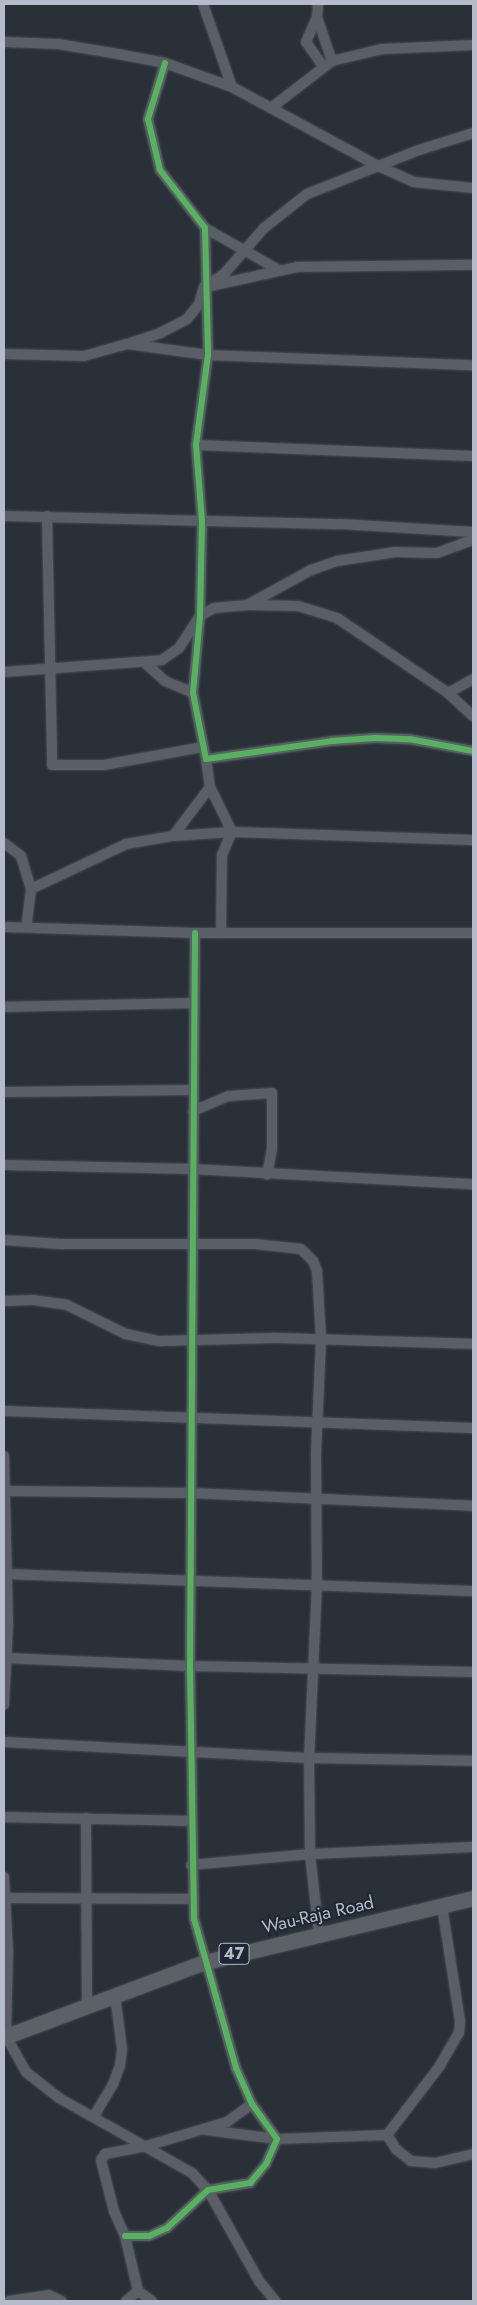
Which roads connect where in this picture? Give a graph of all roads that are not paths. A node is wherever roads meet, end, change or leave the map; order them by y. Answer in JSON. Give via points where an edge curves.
{"nodes":[{"id":1,"x":203,"y":4,"type":"edge"},
{"id":2,"x":318,"y":4,"type":"edge"},
{"id":3,"x":317,"y":17,"type":"junction"},
{"id":4,"x":4,"y":42,"type":"edge"},
{"id":5,"x":473,"y":45,"type":"edge"},
{"id":6,"x":332,"y":61,"type":"junction"},
{"id":7,"x":165,"y":63,"type":"junction"},
{"id":8,"x":323,"y":66,"type":"junction"},
{"id":9,"x":232,"y":87,"type":"junction"},
{"id":10,"x":271,"y":108,"type":"junction"},
{"id":11,"x":473,"y":132,"type":"edge"},
{"id":12,"x":378,"y":166,"type":"junction"},
{"id":13,"x":473,"y":188,"type":"edge"},
{"id":14,"x":205,"y":228,"type":"junction"},
{"id":15,"x":243,"y":249,"type":"junction"},
{"id":16,"x":473,"y":265,"type":"edge"},
{"id":17,"x":279,"y":270,"type":"junction"},
{"id":18,"x":204,"y":287,"type":"junction"},
{"id":19,"x":127,"y":344,"type":"junction"},
{"id":20,"x":4,"y":354,"type":"edge"},
{"id":21,"x":208,"y":355,"type":"junction"},
{"id":22,"x":473,"y":365,"type":"edge"},
{"id":23,"x":196,"y":445,"type":"junction"},
{"id":24,"x":473,"y":456,"type":"edge"},
{"id":25,"x":4,"y":516,"type":"edge"},
{"id":26,"x":47,"y":516,"type":"junction"},
{"id":27,"x":202,"y":522,"type":"junction"},
{"id":28,"x":473,"y":532,"type":"edge"},
{"id":29,"x":473,"y":540,"type":"edge"},
{"id":30,"x":248,"y":605,"type":"junction"},
{"id":31,"x":200,"y":616,"type":"junction"},
{"id":32,"x":145,"y":663,"type":"junction"},
{"id":33,"x":50,"y":667,"type":"junction"},
{"id":34,"x":4,"y":672,"type":"edge"},
{"id":35,"x":473,"y":679,"type":"edge"},
{"id":36,"x":193,"y":692,"type":"junction"},
{"id":37,"x":448,"y":693,"type":"junction"},
{"id":38,"x":473,"y":716,"type":"edge"},
{"id":39,"x":203,"y":747,"type":"junction"},
{"id":40,"x":473,"y":752,"type":"edge"},
{"id":41,"x":206,"y":759,"type":"junction"},
{"id":42,"x":210,"y":787,"type":"junction"},
{"id":43,"x":232,"y":832,"type":"junction"},
{"id":44,"x":173,"y":836,"type":"junction"},
{"id":45,"x":473,"y":840,"type":"edge"},
{"id":46,"x":4,"y":843,"type":"edge"},
{"id":47,"x":31,"y":889,"type":"junction"},
{"id":48,"x":26,"y":927,"type":"junction"},
{"id":49,"x":4,"y":928,"type":"edge"},
{"id":50,"x":222,"y":932,"type":"junction"},
{"id":51,"x":195,"y":933,"type":"junction"},
{"id":52,"x":473,"y":933,"type":"edge"},
{"id":53,"x":193,"y":1003,"type":"junction"},
{"id":54,"x":4,"y":1007,"type":"edge"},
{"id":55,"x":192,"y":1090,"type":"junction"},
{"id":56,"x":4,"y":1092,"type":"edge"},
{"id":57,"x":192,"y":1111,"type":"junction"},
{"id":58,"x":4,"y":1165,"type":"edge"},
{"id":59,"x":192,"y":1170,"type":"junction"},
{"id":60,"x":267,"y":1176,"type":"junction"},
{"id":61,"x":473,"y":1184,"type":"edge"},
{"id":62,"x":4,"y":1240,"type":"edge"},
{"id":63,"x":192,"y":1244,"type":"junction"},
{"id":64,"x":4,"y":1301,"type":"edge"},
{"id":65,"x":320,"y":1339,"type":"junction"},
{"id":66,"x":192,"y":1342,"type":"junction"},
{"id":67,"x":473,"y":1344,"type":"edge"},
{"id":68,"x":4,"y":1411,"type":"edge"},
{"id":69,"x":191,"y":1415,"type":"junction"},
{"id":70,"x":316,"y":1422,"type":"junction"},
{"id":71,"x":473,"y":1428,"type":"edge"},
{"id":72,"x":4,"y":1456,"type":"edge"},
{"id":73,"x":4,"y":1491,"type":"edge"},
{"id":74,"x":191,"y":1493,"type":"junction"},
{"id":75,"x":316,"y":1498,"type":"junction"},
{"id":76,"x":473,"y":1506,"type":"edge"},
{"id":77,"x":6,"y":1574,"type":"edge"},
{"id":78,"x":190,"y":1580,"type":"junction"},
{"id":79,"x":317,"y":1584,"type":"junction"},
{"id":80,"x":473,"y":1591,"type":"edge"},
{"id":81,"x":4,"y":1658,"type":"edge"},
{"id":82,"x":190,"y":1666,"type":"junction"},
{"id":83,"x":312,"y":1667,"type":"junction"},
{"id":84,"x":473,"y":1672,"type":"edge"},
{"id":85,"x":4,"y":1705,"type":"edge"},
{"id":86,"x":4,"y":1742,"type":"edge"},
{"id":87,"x":190,"y":1752,"type":"junction"},
{"id":88,"x":308,"y":1758,"type":"junction"},
{"id":89,"x":473,"y":1761,"type":"edge"},
{"id":90,"x":4,"y":1817,"type":"edge"},
{"id":91,"x":86,"y":1818,"type":"junction"},
{"id":92,"x":190,"y":1821,"type":"junction"},
{"id":93,"x":473,"y":1847,"type":"edge"},
{"id":94,"x":310,"y":1854,"type":"junction"},
{"id":95,"x":192,"y":1865,"type":"junction"},
{"id":96,"x":4,"y":1877,"type":"edge"},
{"id":97,"x":4,"y":1898,"type":"edge"},
{"id":98,"x":473,"y":1898,"type":"edge"},
{"id":99,"x":87,"y":1900,"type":"junction"},
{"id":100,"x":194,"y":1900,"type":"junction"},
{"id":101,"x":442,"y":1906,"type":"junction"},
{"id":102,"x":319,"y":1934,"type":"junction"},
{"id":103,"x":205,"y":1962,"type":"junction"},
{"id":104,"x":6,"y":1982,"type":"edge"},
{"id":105,"x":114,"y":1995,"type":"junction"},
{"id":106,"x":88,"y":2005,"type":"junction"},
{"id":107,"x":5,"y":2037,"type":"edge"},
{"id":108,"x":252,"y":2104,"type":"junction"},
{"id":109,"x":94,"y":2116,"type":"junction"},
{"id":110,"x":203,"y":2130,"type":"junction"},
{"id":111,"x":387,"y":2134,"type":"junction"},
{"id":112,"x":277,"y":2139,"type":"junction"},
{"id":113,"x":146,"y":2146,"type":"junction"},
{"id":114,"x":473,"y":2154,"type":"edge"},
{"id":115,"x":208,"y":2190,"type":"junction"},
{"id":116,"x":125,"y":2236,"type":"junction"},
{"id":117,"x":138,"y":2291,"type":"junction"},
{"id":118,"x":9,"y":2301,"type":"edge"},
{"id":119,"x":62,"y":2301,"type":"edge"},
{"id":120,"x":126,"y":2301,"type":"edge"},
{"id":121,"x":152,"y":2301,"type":"edge"},
{"id":122,"x":275,"y":2301,"type":"edge"}],
"edges":[{"from":1,"to":9,"type":"street"},
{"from":2,"to":3,"type":"street"},
{"from":3,"to":6,"type":"street"},
{"from":3,"to":8,"type":"street","via":[[306,42]]},
{"from":4,"to":7,"type":"street","via":[[58,44]]},
{"from":5,"to":6,"type":"street","via":[[382,49]]},
{"from":6,"to":8,"type":"street"},
{"from":7,"to":9,"type":"street"},
{"from":7,"to":14,"type":"street","via":[[148,119],[160,170]]},
{"from":8,"to":10,"type":"street","via":[[291,96]]},
{"from":9,"to":10,"type":"street"},
{"from":10,"to":12,"type":"street"},
{"from":11,"to":12,"type":"street"},
{"from":12,"to":13,"type":"street","via":[[414,182]]},
{"from":12,"to":15,"type":"street","via":[[307,194],[289,206]]},
{"from":14,"to":15,"type":"street"},
{"from":14,"to":18,"type":"street"},
{"from":15,"to":17,"type":"street"},
{"from":15,"to":18,"type":"street","via":[[224,274]]},
{"from":16,"to":17,"type":"street"},
{"from":17,"to":18,"type":"street"},
{"from":18,"to":19,"type":"street","via":[[199,304],[187,319],[160,334]]},
{"from":18,"to":21,"type":"street"},
{"from":19,"to":20,"type":"street","via":[[84,356]]},
{"from":19,"to":21,"type":"street"},
{"from":21,"to":22,"type":"street"},
{"from":21,"to":23,"type":"street"},
{"from":23,"to":24,"type":"street"},
{"from":23,"to":27,"type":"street"},
{"from":25,"to":26,"type":"street"},
{"from":26,"to":27,"type":"street"},
{"from":26,"to":33,"type":"street"},
{"from":27,"to":28,"type":"street","via":[[364,525]]},
{"from":27,"to":31,"type":"street"},
{"from":29,"to":30,"type":"street","via":[[437,553],[395,552],[337,561],[311,570]]},
{"from":30,"to":31,"type":"street","via":[[214,608]]},
{"from":30,"to":37,"type":"street","via":[[298,606],[337,618]]},
{"from":31,"to":32,"type":"street","via":[[179,648],[162,660]]},
{"from":31,"to":36,"type":"street"},
{"from":32,"to":33,"type":"street"},
{"from":32,"to":36,"type":"street","via":[[165,680]]},
{"from":33,"to":34,"type":"street"},
{"from":33,"to":39,"type":"street","via":[[52,765],[104,765]]},
{"from":35,"to":37,"type":"street"},
{"from":36,"to":39,"type":"street"},
{"from":37,"to":38,"type":"street"},
{"from":39,"to":41,"type":"street"},
{"from":40,"to":41,"type":"street","via":[[415,740],[374,738]]},
{"from":41,"to":42,"type":"street"},
{"from":42,"to":43,"type":"street"},
{"from":42,"to":44,"type":"street"},
{"from":43,"to":44,"type":"street"},
{"from":43,"to":45,"type":"street"},
{"from":43,"to":50,"type":"street","via":[[222,855]]},
{"from":44,"to":47,"type":"street","via":[[126,844]]},
{"from":46,"to":47,"type":"street","via":[[21,856]]},
{"from":47,"to":48,"type":"street"},
{"from":48,"to":49,"type":"street"},
{"from":48,"to":51,"type":"street"},
{"from":50,"to":51,"type":"street"},
{"from":50,"to":52,"type":"street"},
{"from":51,"to":53,"type":"street"},
{"from":53,"to":54,"type":"street"},
{"from":53,"to":55,"type":"street"},
{"from":55,"to":56,"type":"street"},
{"from":55,"to":57,"type":"street"},
{"from":57,"to":59,"type":"street"},
{"from":57,"to":60,"type":"street","via":[[229,1096],[272,1092],[272,1149]]},
{"from":58,"to":59,"type":"street"},
{"from":59,"to":60,"type":"street"},
{"from":59,"to":63,"type":"street"},
{"from":60,"to":61,"type":"street"},
{"from":62,"to":63,"type":"street","via":[[60,1244]]},
{"from":63,"to":65,"type":"street","via":[[255,1244],[301,1249],[313,1260],[317,1270]]},
{"from":63,"to":66,"type":"street"},
{"from":64,"to":66,"type":"street","via":[[33,1300],[66,1305],[126,1334]]},
{"from":65,"to":66,"type":"street"},
{"from":65,"to":67,"type":"street"},
{"from":65,"to":70,"type":"street"},
{"from":66,"to":69,"type":"street"},
{"from":68,"to":69,"type":"street"},
{"from":69,"to":70,"type":"street"},
{"from":69,"to":74,"type":"street"},
{"from":70,"to":71,"type":"street"},
{"from":70,"to":75,"type":"street"},
{"from":72,"to":73,"type":"street"},
{"from":73,"to":74,"type":"street"},
{"from":73,"to":77,"type":"street"},
{"from":74,"to":75,"type":"street"},
{"from":74,"to":78,"type":"street"},
{"from":75,"to":76,"type":"street"},
{"from":75,"to":79,"type":"street"},
{"from":77,"to":78,"type":"street"},
{"from":77,"to":81,"type":"street"},
{"from":78,"to":79,"type":"street"},
{"from":78,"to":82,"type":"street"},
{"from":79,"to":80,"type":"street"},
{"from":79,"to":83,"type":"street"},
{"from":81,"to":82,"type":"street"},
{"from":81,"to":85,"type":"street"},
{"from":82,"to":83,"type":"street"},
{"from":82,"to":87,"type":"street"},
{"from":83,"to":84,"type":"street"},
{"from":83,"to":88,"type":"street"},
{"from":86,"to":87,"type":"street"},
{"from":87,"to":88,"type":"street"},
{"from":87,"to":92,"type":"street"},
{"from":88,"to":89,"type":"street"},
{"from":88,"to":94,"type":"street"},
{"from":90,"to":91,"type":"street"},
{"from":91,"to":92,"type":"street"},
{"from":91,"to":99,"type":"street"},
{"from":92,"to":95,"type":"street"},
{"from":93,"to":94,"type":"street"},
{"from":94,"to":95,"type":"street"},
{"from":94,"to":102,"type":"street"},
{"from":95,"to":100,"type":"street"},
{"from":96,"to":97,"type":"street"},
{"from":97,"to":99,"type":"street"},
{"from":97,"to":104,"type":"street"},
{"from":98,"to":101,"type":"main road","name":"Wau-Raja Road","number":"47"},
{"from":99,"to":100,"type":"street"},
{"from":99,"to":106,"type":"street"},
{"from":100,"to":103,"type":"street","via":[[195,1929]]},
{"from":101,"to":102,"type":"main road","name":"Wau-Raja Road","number":"47"},
{"from":101,"to":111,"type":"street","via":[[460,2021],[459,2034],[444,2060]]},
{"from":102,"to":103,"type":"main road","name":"Wau-Raja Road","number":"47"},
{"from":103,"to":105,"type":"main road","name":"Wau-Raja Road","number":"47"},
{"from":103,"to":108,"type":"street","via":[[236,2068]]},
{"from":104,"to":107,"type":"street"},
{"from":105,"to":106,"type":"main road","name":"Wau-Raja Road","number":"47"},
{"from":105,"to":109,"type":"street","via":[[122,2050],[120,2066]]},
{"from":106,"to":107,"type":"main road","name":"Wau-Raja Road","number":"47"},
{"from":107,"to":109,"type":"street","via":[[32,2080]]},
{"from":108,"to":110,"type":"street","via":[[227,2122]]},
{"from":108,"to":112,"type":"street"},
{"from":109,"to":113,"type":"street"},
{"from":110,"to":112,"type":"street"},
{"from":110,"to":113,"type":"street"},
{"from":111,"to":112,"type":"street"},
{"from":111,"to":114,"type":"street","via":[[396,2150],[411,2161],[435,2163]]},
{"from":112,"to":115,"type":"street","via":[[266,2164],[250,2183]]},
{"from":113,"to":115,"type":"street","via":[[192,2173]]},
{"from":113,"to":116,"type":"street","via":[[105,2154],[101,2160],[114,2211]]},
{"from":115,"to":116,"type":"street","via":[[167,2228],[149,2236]]},
{"from":115,"to":122,"type":"street","via":[[259,2281]]},
{"from":116,"to":117,"type":"street"},
{"from":117,"to":120,"type":"street"},
{"from":117,"to":121,"type":"street"},
{"from":118,"to":119,"type":"street","via":[[49,2295]]}]}
